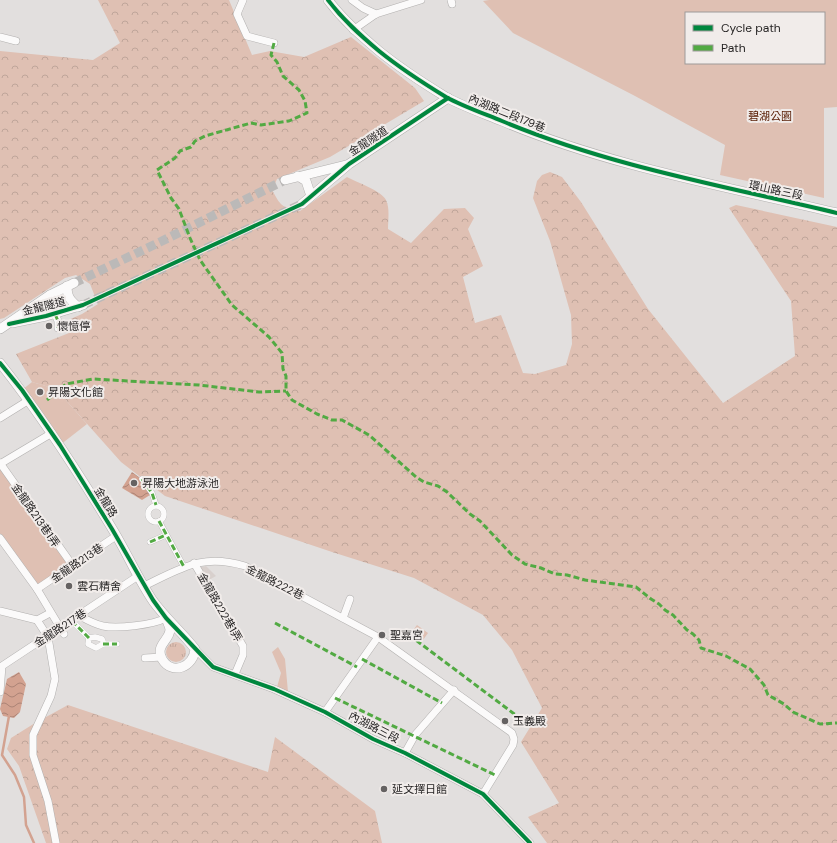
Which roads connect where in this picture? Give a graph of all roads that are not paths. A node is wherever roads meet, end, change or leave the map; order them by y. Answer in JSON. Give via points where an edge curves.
{"nodes":[{"id":1,"x":243,"y":0,"type":"edge"},
{"id":2,"x":328,"y":0,"type":"edge"},
{"id":3,"x":352,"y":0,"type":"edge"},
{"id":4,"x":421,"y":0,"type":"edge"},
{"id":5,"x":376,"y":14,"type":"junction"},
{"id":6,"x":353,"y":30,"type":"junction"},
{"id":7,"x":0,"y":37,"type":"edge"},
{"id":8,"x":16,"y":41,"type":"dead end"},
{"id":9,"x":274,"y":43,"type":"dead end"},
{"id":10,"x":448,"y":98,"type":"junction"},
{"id":11,"x":349,"y":164,"type":"junction"},
{"id":12,"x":298,"y":176,"type":"junction"},
{"id":13,"x":285,"y":180,"type":"tunnel mouth"},
{"id":14,"x":711,"y":185,"type":"joint"},
{"id":15,"x":310,"y":196,"type":"junction"},
{"id":16,"x":302,"y":204,"type":"tunnel mouth"},
{"id":17,"x":837,"y":213,"type":"edge"},
{"id":18,"x":50,"y":295,"type":"junction"},
{"id":19,"x":57,"y":313,"type":"junction"},
{"id":20,"x":9,"y":324,"type":"junction"},
{"id":21,"x":58,"y":328,"type":"dead end"},
{"id":22,"x":0,"y":329,"type":"edge"},
{"id":23,"x":0,"y":363,"type":"edge"},
{"id":24,"x":29,"y":400,"type":"junction"},
{"id":25,"x":0,"y":418,"type":"edge"},
{"id":26,"x":52,"y":433,"type":"junction"},
{"id":27,"x":0,"y":464,"type":"edge"},
{"id":28,"x":142,"y":479,"type":"dead end"},
{"id":29,"x":156,"y":506,"type":"junction"},
{"id":30,"x":159,"y":521,"type":"junction"},
{"id":31,"x":166,"y":535,"type":"junction"},
{"id":32,"x":116,"y":536,"type":"junction"},
{"id":33,"x":0,"y":538,"type":"edge"},
{"id":34,"x":150,"y":542,"type":"dead end"},
{"id":35,"x":194,"y":563,"type":"junction"},
{"id":36,"x":73,"y":566,"type":"junction"},
{"id":37,"x":184,"y":567,"type":"junction"},
{"id":38,"x":138,"y":576,"type":"junction"},
{"id":39,"x":144,"y":586,"type":"junction"},
{"id":40,"x":37,"y":589,"type":"junction"},
{"id":41,"x":350,"y":599,"type":"dead end"},
{"id":42,"x":0,"y":611,"type":"edge"},
{"id":43,"x":50,"y":613,"type":"junction"},
{"id":44,"x":80,"y":616,"type":"junction"},
{"id":45,"x":166,"y":618,"type":"junction"},
{"id":46,"x":343,"y":618,"type":"junction"},
{"id":47,"x":37,"y":620,"type":"junction"},
{"id":48,"x":72,"y":621,"type":"junction"},
{"id":49,"x":62,"y":631,"type":"junction"},
{"id":50,"x":48,"y":637,"type":"junction"},
{"id":51,"x":378,"y":637,"type":"junction"},
{"id":52,"x":89,"y":638,"type":"junction"},
{"id":53,"x":103,"y":644,"type":"junction"},
{"id":54,"x":117,"y":644,"type":"dead end"},
{"id":55,"x":195,"y":649,"type":"junction"},
{"id":56,"x":162,"y":657,"type":"junction"},
{"id":57,"x":145,"y":658,"type":"dead end"},
{"id":58,"x":235,"y":674,"type":"junction"},
{"id":59,"x":454,"y":690,"type":"junction"},
{"id":60,"x":0,"y":692,"type":"edge"},
{"id":61,"x":325,"y":712,"type":"junction"},
{"id":62,"x":405,"y":753,"type":"junction"},
{"id":63,"x":483,"y":794,"type":"junction"},
{"id":64,"x":56,"y":843,"type":"edge"},
{"id":65,"x":530,"y":843,"type":"edge"}],
"edges":[{"from":1,"to":9,"type":"street","via":[[238,14],[247,36]]},
{"from":2,"to":6,"type":"street","name":"內湖路二段179巷"},
{"from":3,"to":5,"type":"street"},
{"from":4,"to":5,"type":"street"},
{"from":5,"to":6,"type":"street"},
{"from":6,"to":10,"type":"street","name":"內湖路二段179巷","via":[[397,65]]},
{"from":7,"to":8,"type":"street"},
{"from":10,"to":11,"type":"street","name":"金龍隧道"},
{"from":10,"to":14,"type":"street","name":"內湖路二段179巷","via":[[534,134],[570,146],[645,169]]},
{"from":11,"to":12,"type":"street","name":"金龍隧道"},
{"from":11,"to":15,"type":"street","name":"金龍隧道"},
{"from":12,"to":13,"type":"street","name":"金龍隧道"},
{"from":12,"to":15,"type":"street","via":[[306,181]]},
{"from":14,"to":17,"type":"street","name":"環山路三段"},
{"from":15,"to":16,"type":"street","name":"金龍隧道"},
{"from":18,"to":19,"type":"street","via":[[59,299]]},
{"from":18,"to":19,"type":"street","name":"金龍隧道","via":[[70,285],[67,294],[70,300],[80,306]]},
{"from":18,"to":20,"type":"street","name":"金龍隧道"},
{"from":19,"to":20,"type":"street","name":"金龍隧道"},
{"from":19,"to":21,"type":"street"},
{"from":20,"to":22,"type":"street","name":"金龍隧道"},
{"from":23,"to":24,"type":"street","name":"金龍路"},
{"from":24,"to":25,"type":"street"},
{"from":24,"to":26,"type":"street","name":"金龍路"},
{"from":26,"to":27,"type":"street"},
{"from":26,"to":32,"type":"street","name":"金龍路"},
{"from":27,"to":36,"type":"street","name":"金龍路213巷1弄"},
{"from":28,"to":29,"type":"street","via":[[152,493]]},
{"from":29,"to":30,"type":"street","via":[[161,507],[164,512],[163,518]]},
{"from":29,"to":30,"type":"street","via":[[150,507],[148,514],[151,521]]},
{"from":30,"to":31,"type":"street"},
{"from":31,"to":34,"type":"street"},
{"from":31,"to":37,"type":"street"},
{"from":32,"to":36,"type":"street","name":"金龍路213巷"},
{"from":32,"to":38,"type":"street","name":"金龍路"},
{"from":33,"to":40,"type":"street"},
{"from":35,"to":37,"type":"street","name":"金龍路222巷"},
{"from":35,"to":46,"type":"street","name":"金龍路222巷","via":[[233,562],[245,566]]},
{"from":35,"to":58,"type":"street","name":"金龍路222巷1弄","via":[[243,646],[243,655]]},
{"from":36,"to":40,"type":"street","name":"金龍路213巷"},
{"from":37,"to":39,"type":"street","name":"金龍路222巷"},
{"from":38,"to":39,"type":"street","name":"金龍路"},
{"from":38,"to":44,"type":"street","name":"金龍路217巷"},
{"from":39,"to":45,"type":"street","name":"金龍路"},
{"from":40,"to":43,"type":"street"},
{"from":41,"to":46,"type":"street"},
{"from":42,"to":47,"type":"street"},
{"from":43,"to":47,"type":"street"},
{"from":43,"to":49,"type":"street"},
{"from":44,"to":45,"type":"street","via":[[90,622],[112,627],[154,623]]},
{"from":44,"to":48,"type":"street","name":"金龍路217巷"},
{"from":45,"to":55,"type":"street","name":"金龍路"},
{"from":45,"to":56,"type":"street","via":[[170,628],[161,647]]},
{"from":46,"to":51,"type":"street","name":"金龍路222巷"},
{"from":47,"to":50,"type":"street"},
{"from":48,"to":49,"type":"street","name":"金龍路217巷"},
{"from":48,"to":52,"type":"street"},
{"from":49,"to":50,"type":"street","name":"金龍路217巷"},
{"from":50,"to":60,"type":"street","name":"金龍路217巷","via":[[2,666]]},
{"from":50,"to":64,"type":"street","via":[[55,679],[51,696],[33,735],[33,755],[48,801]]},
{"from":51,"to":59,"type":"street","name":"金龍路222巷"},
{"from":51,"to":61,"type":"street"},
{"from":52,"to":53,"type":"street","via":[[99,637]]},
{"from":52,"to":53,"type":"street","via":[[88,644],[91,646],[96,648]]},
{"from":53,"to":54,"type":"street"},
{"from":55,"to":56,"type":"street","via":[[192,660],[183,668],[171,667]]},
{"from":55,"to":58,"type":"street","name":"內湖路三段","via":[[213,667]]},
{"from":56,"to":57,"type":"street"},
{"from":58,"to":61,"type":"street","name":"內湖路三段"},
{"from":59,"to":62,"type":"street","via":[[415,735]]},
{"from":59,"to":63,"type":"street","name":"金龍路222巷","via":[[512,733],[514,739],[513,745]]},
{"from":61,"to":62,"type":"street","name":"內湖路三段","via":[[373,739]]},
{"from":62,"to":63,"type":"street","name":"內湖路三段"},
{"from":63,"to":65,"type":"street","name":"內湖路三段"}]}
